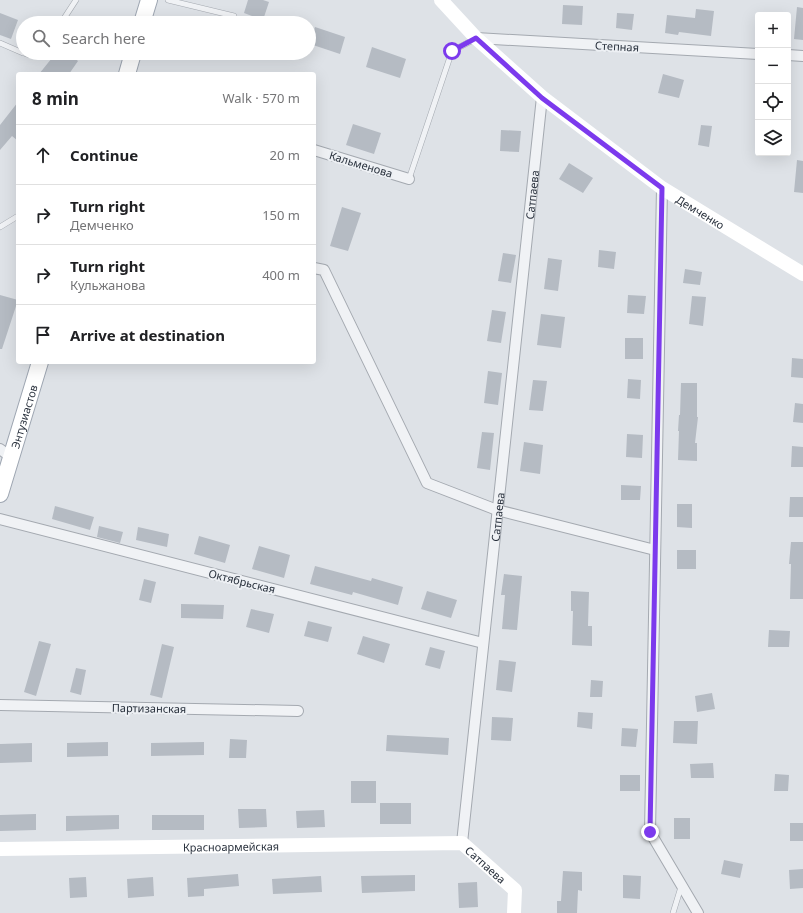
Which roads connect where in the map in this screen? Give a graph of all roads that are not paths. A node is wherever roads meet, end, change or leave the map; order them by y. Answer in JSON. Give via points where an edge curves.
{"nodes":[{"id":1,"x":76,"y":0,"type":"edge"},
{"id":2,"x":149,"y":0,"type":"edge"},
{"id":3,"x":168,"y":0,"type":"edge"},
{"id":4,"x":441,"y":0,"type":"edge"},
{"id":5,"x":66,"y":16,"type":"edge"},
{"id":6,"x":144,"y":16,"type":"edge"},
{"id":7,"x":234,"y":16,"type":"dead end"},
{"id":8,"x":476,"y":38,"type":"junction"},
{"id":9,"x":0,"y":43,"type":"edge"},
{"id":10,"x":16,"y":50,"type":"edge"},
{"id":11,"x":755,"y":54,"type":"edge"},
{"id":12,"x":791,"y":55,"type":"edge"},
{"id":13,"x":803,"y":56,"type":"edge"},
{"id":14,"x":131,"y":60,"type":"edge"},
{"id":15,"x":128,"y":72,"type":"edge"},
{"id":16,"x":542,"y":98,"type":"junction"},
{"id":17,"x":316,"y":151,"type":"edge"},
{"id":18,"x":409,"y":179,"type":"joint"},
{"id":19,"x":662,"y":188,"type":"junction"},
{"id":20,"x":16,"y":217,"type":"edge"},
{"id":21,"x":0,"y":227,"type":"edge"},
{"id":22,"x":316,"y":268,"type":"edge"},
{"id":23,"x":803,"y":274,"type":"edge"},
{"id":24,"x":39,"y":364,"type":"edge"},
{"id":25,"x":6,"y":453,"type":"edge"},
{"id":26,"x":0,"y":494,"type":"edge"},
{"id":27,"x":497,"y":510,"type":"junction"},
{"id":28,"x":0,"y":519,"type":"edge"},
{"id":29,"x":655,"y":550,"type":"junction"},
{"id":30,"x":483,"y":644,"type":"junction"},
{"id":31,"x":0,"y":705,"type":"edge"},
{"id":32,"x":298,"y":711,"type":"dead end"},
{"id":33,"x":462,"y":843,"type":"junction"},
{"id":34,"x":0,"y":849,"type":"edge"},
{"id":35,"x":682,"y":886,"type":"junction"},
{"id":36,"x":514,"y":913,"type":"edge"},
{"id":37,"x":672,"y":913,"type":"edge"},
{"id":38,"x":698,"y":913,"type":"edge"}],
"edges":[{"from":1,"to":5,"type":"lane"},
{"from":2,"to":6,"type":"main road"},
{"from":3,"to":7,"type":"lane"},
{"from":4,"to":8,"type":"street","name":"Демченко"},
{"from":8,"to":11,"type":"street","name":"Степная"},
{"from":8,"to":16,"type":"street","name":"Демченко"},
{"from":8,"to":18,"type":"lane","via":[[452,51]]},
{"from":9,"to":10,"type":"lane"},
{"from":12,"to":13,"type":"street"},
{"from":14,"to":15,"type":"main road"},
{"from":16,"to":19,"type":"street","name":"Демченко"},
{"from":16,"to":27,"type":"street","name":"Сатпаева"},
{"from":17,"to":18,"type":"street","name":"Кальменова"},
{"from":19,"to":23,"type":"street","name":"Демченко"},
{"from":19,"to":29,"type":"street"},
{"from":20,"to":21,"type":"lane"},
{"from":22,"to":27,"type":"street","via":[[324,270],[426,483]]},
{"from":24,"to":25,"type":"main road","name":"Энтузиастов"},
{"from":25,"to":26,"type":"main road","name":"Энтузиастов"},
{"from":27,"to":29,"type":"street"},
{"from":27,"to":30,"type":"street","name":"Сатпаева"},
{"from":28,"to":30,"type":"street","name":"Октябрьская"},
{"from":29,"to":35,"type":"street","via":[[650,832]]},
{"from":30,"to":33,"type":"street","name":"Сатпаева"},
{"from":31,"to":32,"type":"street","name":"Партизанская"},
{"from":33,"to":34,"type":"street","name":"Красноармейская"},
{"from":33,"to":36,"type":"street","name":"Сатпаева","via":[[515,890]]},
{"from":35,"to":37,"type":"lane"},
{"from":35,"to":38,"type":"street"}]}
